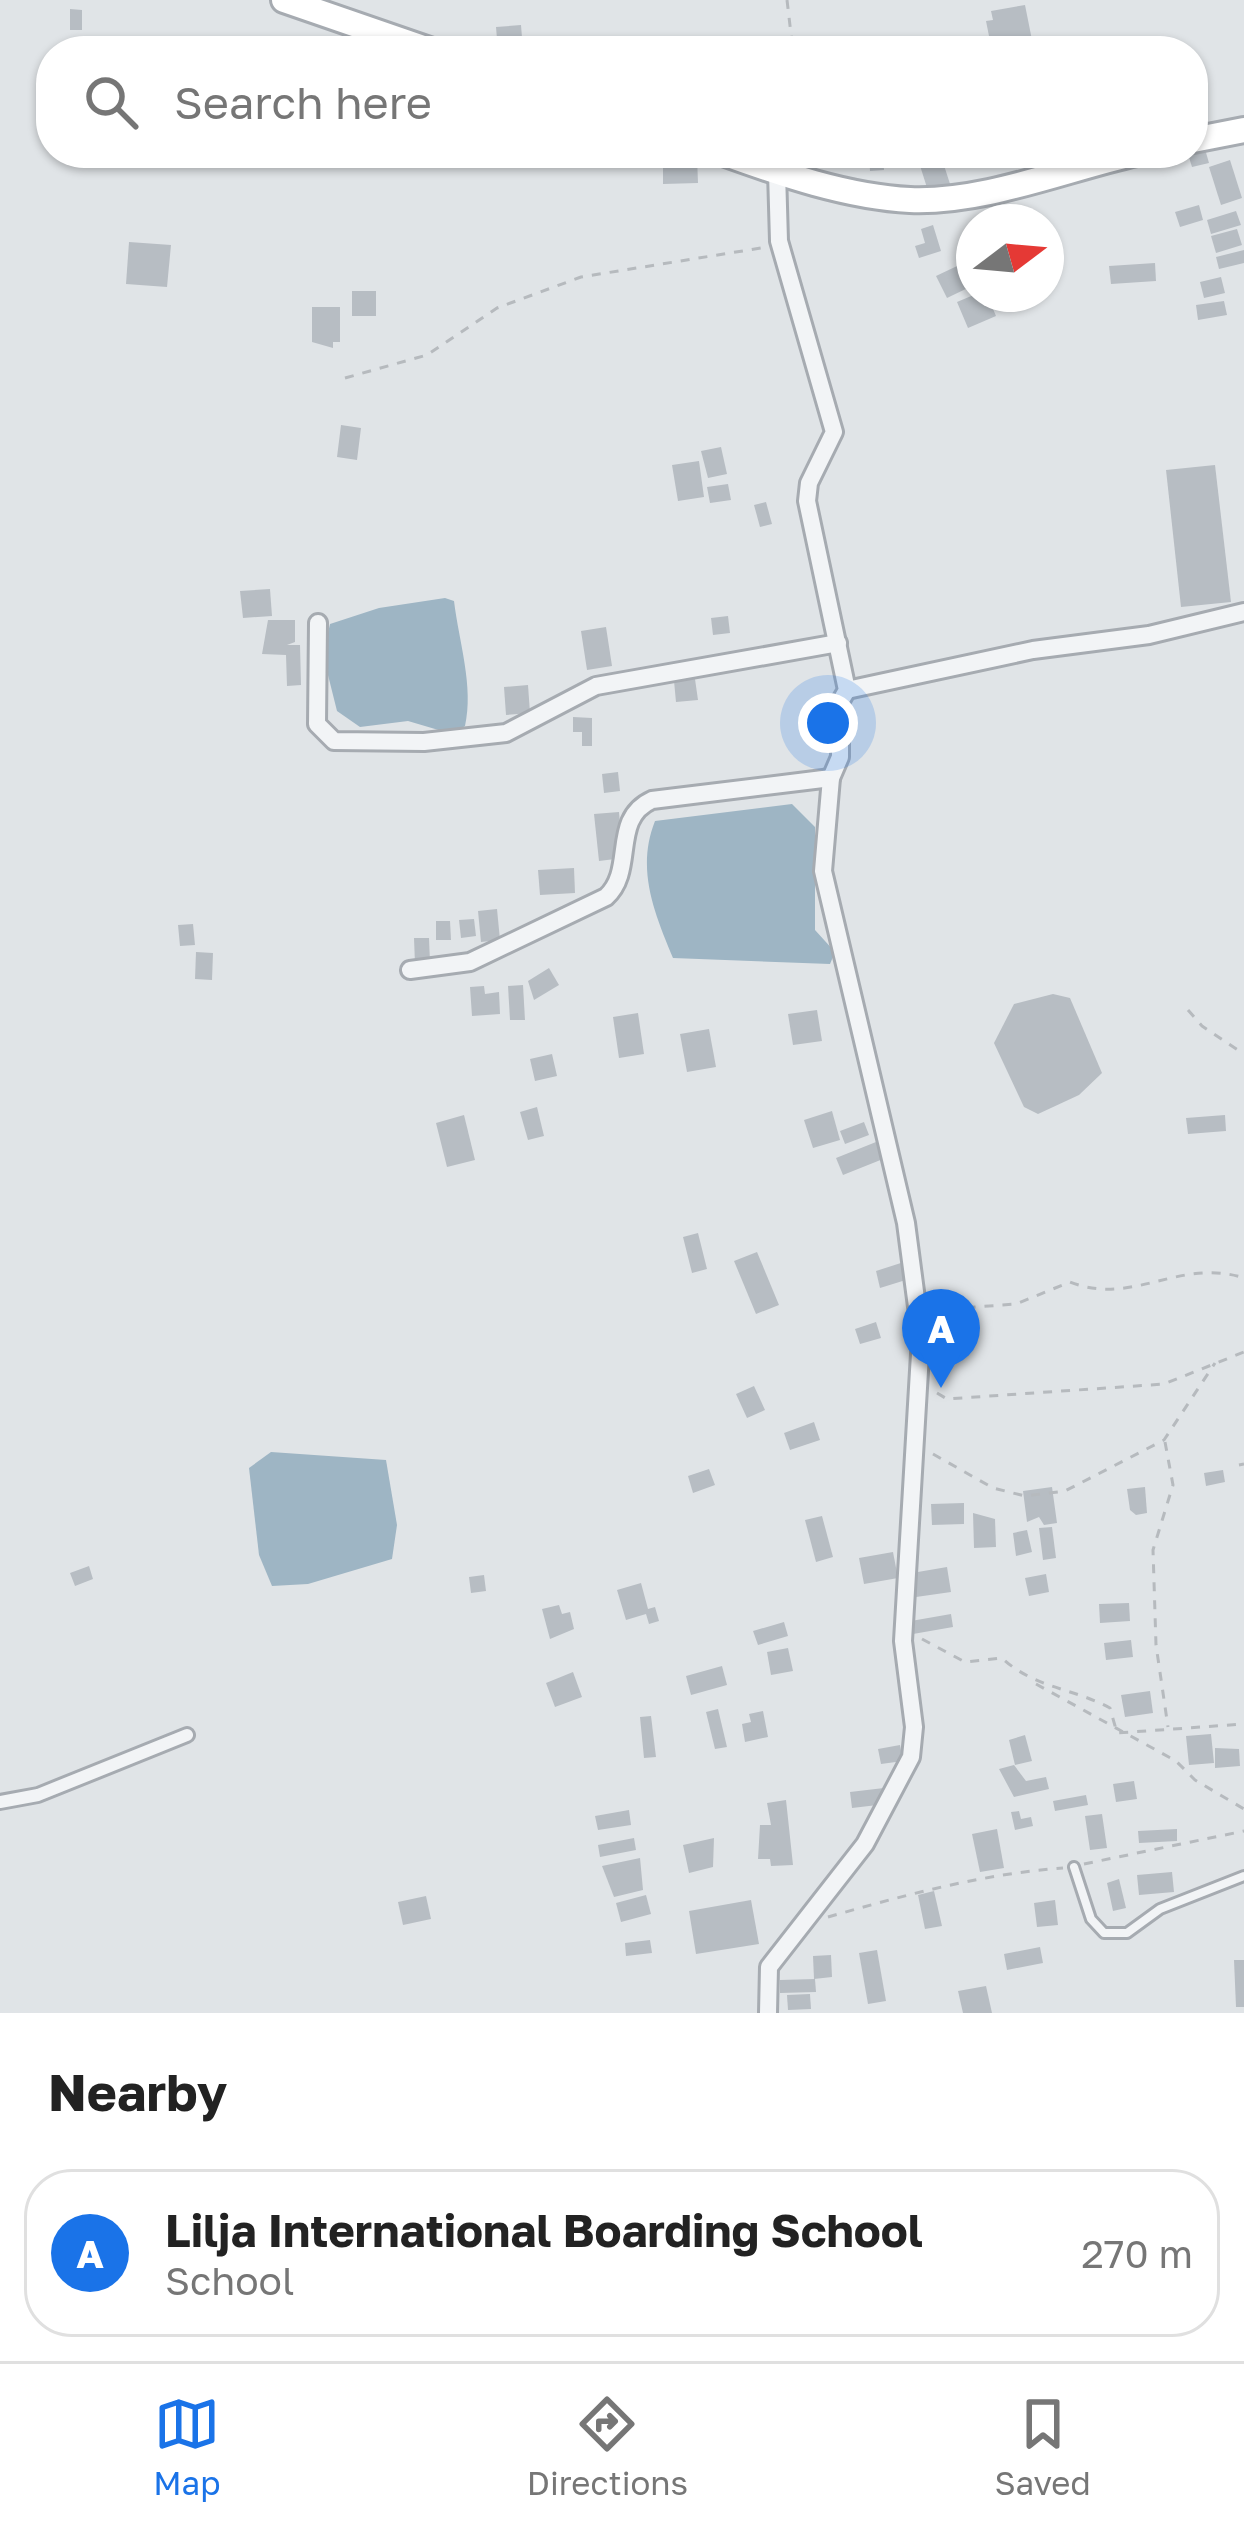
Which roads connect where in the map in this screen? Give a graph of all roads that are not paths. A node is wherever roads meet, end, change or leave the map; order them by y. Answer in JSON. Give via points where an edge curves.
{"nodes":[{"id":1,"x":284,"y":0,"type":"edge"},
{"id":2,"x":388,"y":36,"type":"edge"},
{"id":3,"x":1244,"y":130,"type":"edge"},
{"id":4,"x":1208,"y":137,"type":"edge"},
{"id":5,"x":766,"y":168,"type":"edge"},
{"id":6,"x":1064,"y":168,"type":"edge"},
{"id":7,"x":777,"y":172,"type":"junction"},
{"id":8,"x":1244,"y":612,"type":"edge"},
{"id":9,"x":317,"y":623,"type":"dead end"},
{"id":10,"x":838,"y":643,"type":"junction"},
{"id":11,"x":847,"y":690,"type":"junction"},
{"id":12,"x":831,"y":778,"type":"junction"},
{"id":13,"x":410,"y":970,"type":"dead end"},
{"id":14,"x":187,"y":1735,"type":"dead end"},
{"id":15,"x":0,"y":1802,"type":"edge"},
{"id":16,"x":1074,"y":1867,"type":"road end"},
{"id":17,"x":1244,"y":1876,"type":"edge"},
{"id":18,"x":767,"y":2013,"type":"edge"}],
"edges":[{"from":1,"to":2,"type":"main road"},
{"from":3,"to":4,"type":"main road"},
{"from":5,"to":7,"type":"main road"},
{"from":6,"to":7,"type":"main road","via":[[911,200]]},
{"from":7,"to":10,"type":"street","via":[[779,242],[834,432],[807,491]]},
{"from":8,"to":11,"type":"street"},
{"from":9,"to":10,"type":"street","via":[[317,724],[334,741],[506,734],[596,686]]},
{"from":10,"to":11,"type":"street"},
{"from":11,"to":12,"type":"street"},
{"from":12,"to":13,"type":"street","via":[[636,807],[617,888],[606,897],[470,962]]},
{"from":12,"to":18,"type":"street","via":[[824,871],[906,1223],[921,1337],[903,1632],[914,1726],[911,1757],[865,1844],[769,1967]]},
{"from":14,"to":15,"type":"street","via":[[38,1795]]},
{"from":16,"to":17,"type":"lane","via":[[1091,1919],[1104,1933],[1126,1933],[1160,1909]]}]}
